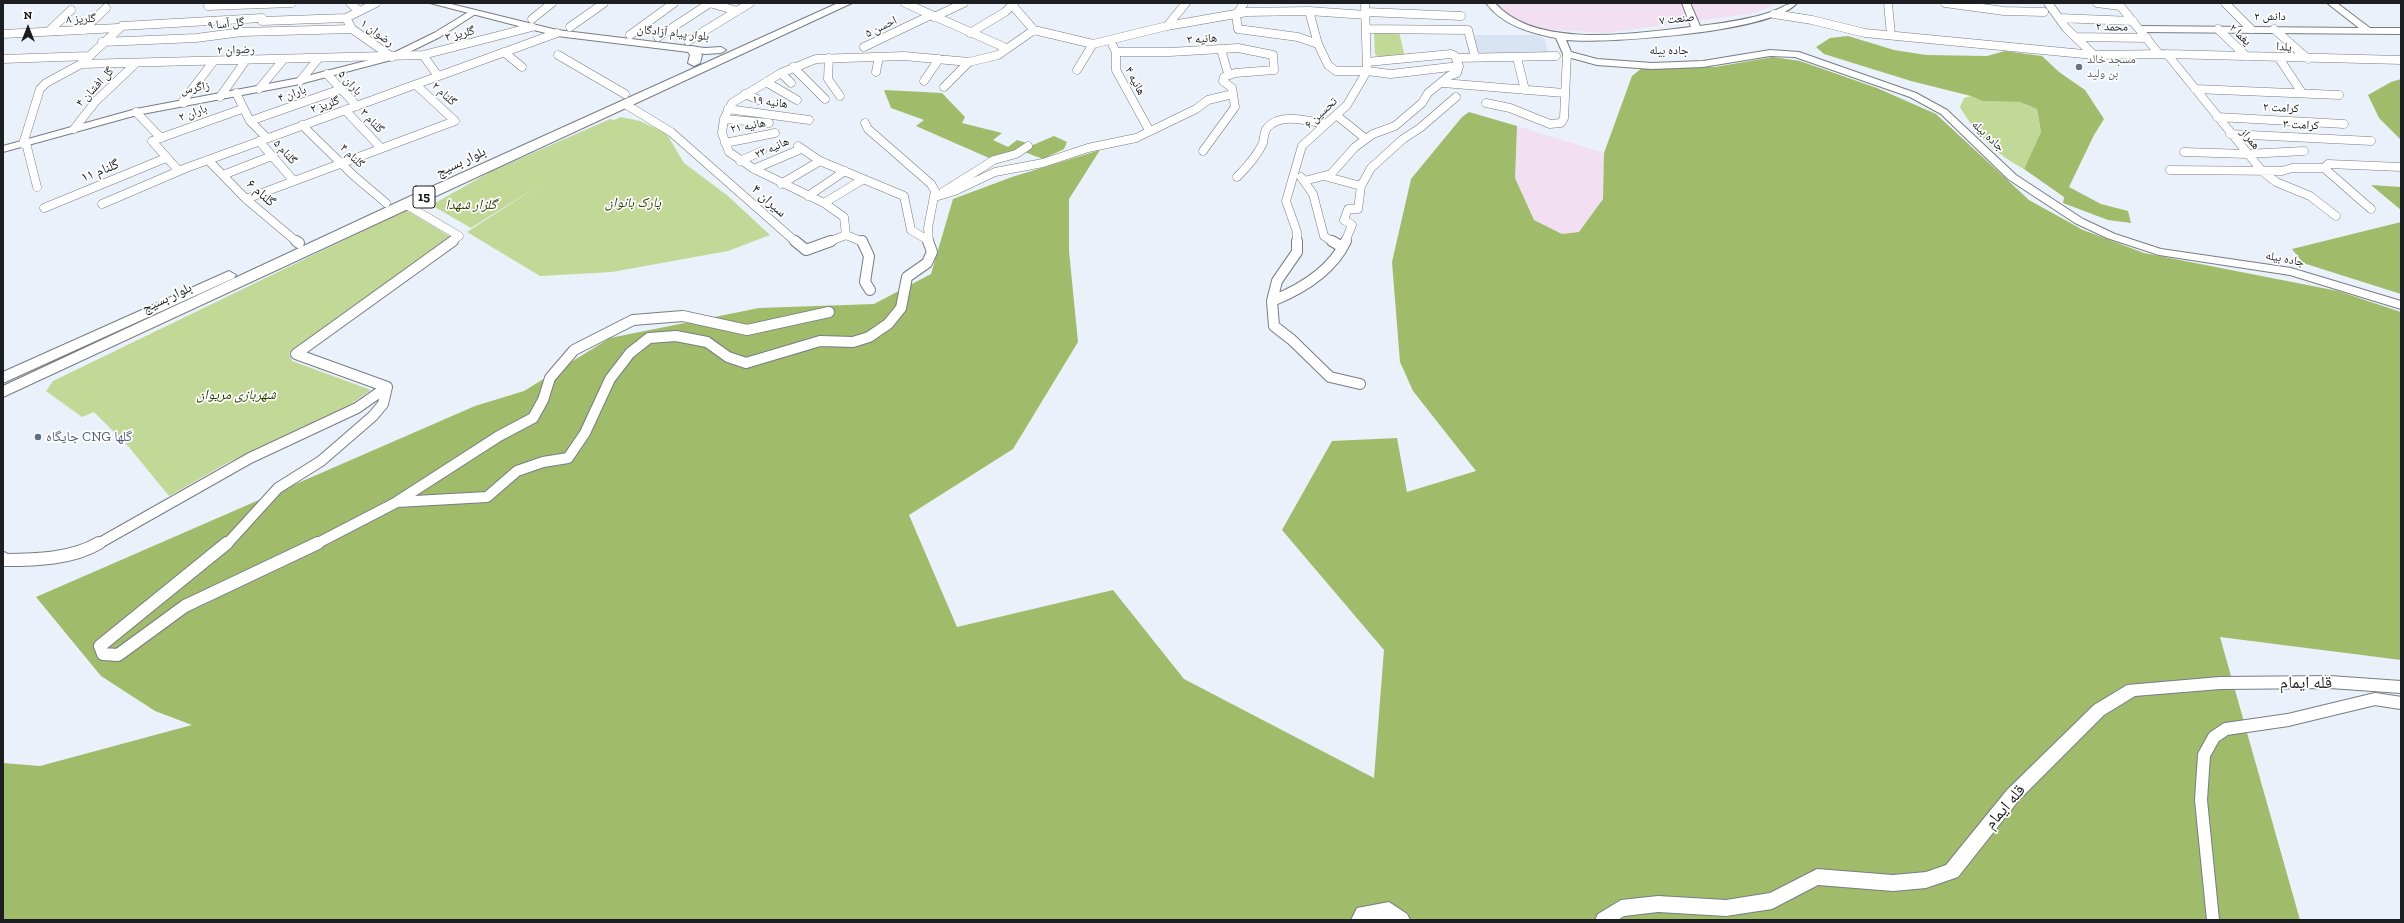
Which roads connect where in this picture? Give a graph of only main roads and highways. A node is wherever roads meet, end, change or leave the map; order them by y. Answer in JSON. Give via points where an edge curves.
{"nodes":[{"id":1,"x":435,"y":3,"type":"edge"},
{"id":2,"x":465,"y":3,"type":"edge"},
{"id":3,"x":825,"y":3,"type":"edge"},
{"id":4,"x":847,"y":3,"type":"edge"},
{"id":5,"x":532,"y":23,"type":"junction"},
{"id":6,"x":690,"y":45,"type":"junction"},
{"id":7,"x":726,"y":53,"type":"junction"},
{"id":8,"x":694,"y":62,"type":"junction"},
{"id":9,"x":625,"y":99,"type":"junction"},
{"id":10,"x":3,"y":378,"type":"edge"},
{"id":11,"x":3,"y":392,"type":"edge"}],
"edges":[{"from":1,"to":5,"type":"main road","name":"بلوار پیام آزادگان","via":[[473,13]]},
{"from":2,"to":5,"type":"main road","name":"بلوار پیام آزادگان"},
{"from":3,"to":7,"type":"main road","name":"بلوار بسیج","number":"15"},
{"from":4,"to":7,"type":"main road","name":"بلوار بسیج","number":"15"},
{"from":5,"to":6,"type":"main road","name":"بلوار پیام آزادگان","via":[[658,38]]},
{"from":5,"to":6,"type":"main road","name":"بلوار پیام آزادگان","via":[[557,33]]},
{"from":6,"to":7,"type":"main road","name":"بلوار پیام آزادگان"},
{"from":6,"to":8,"type":"main road","via":[[696,55]]},
{"from":7,"to":8,"type":"main road","name":"بلوار بسیج","number":"15"},
{"from":7,"to":9,"type":"main road","name":"بلوار بسیج","number":"15"},
{"from":8,"to":9,"type":"main road","name":"بلوار بسیج","number":"15"},
{"from":9,"to":10,"type":"main road","name":"بلوار بسیج","number":"15","via":[[386,203]]},
{"from":9,"to":11,"type":"main road","name":"بلوار بسیج","number":"15"}]}
